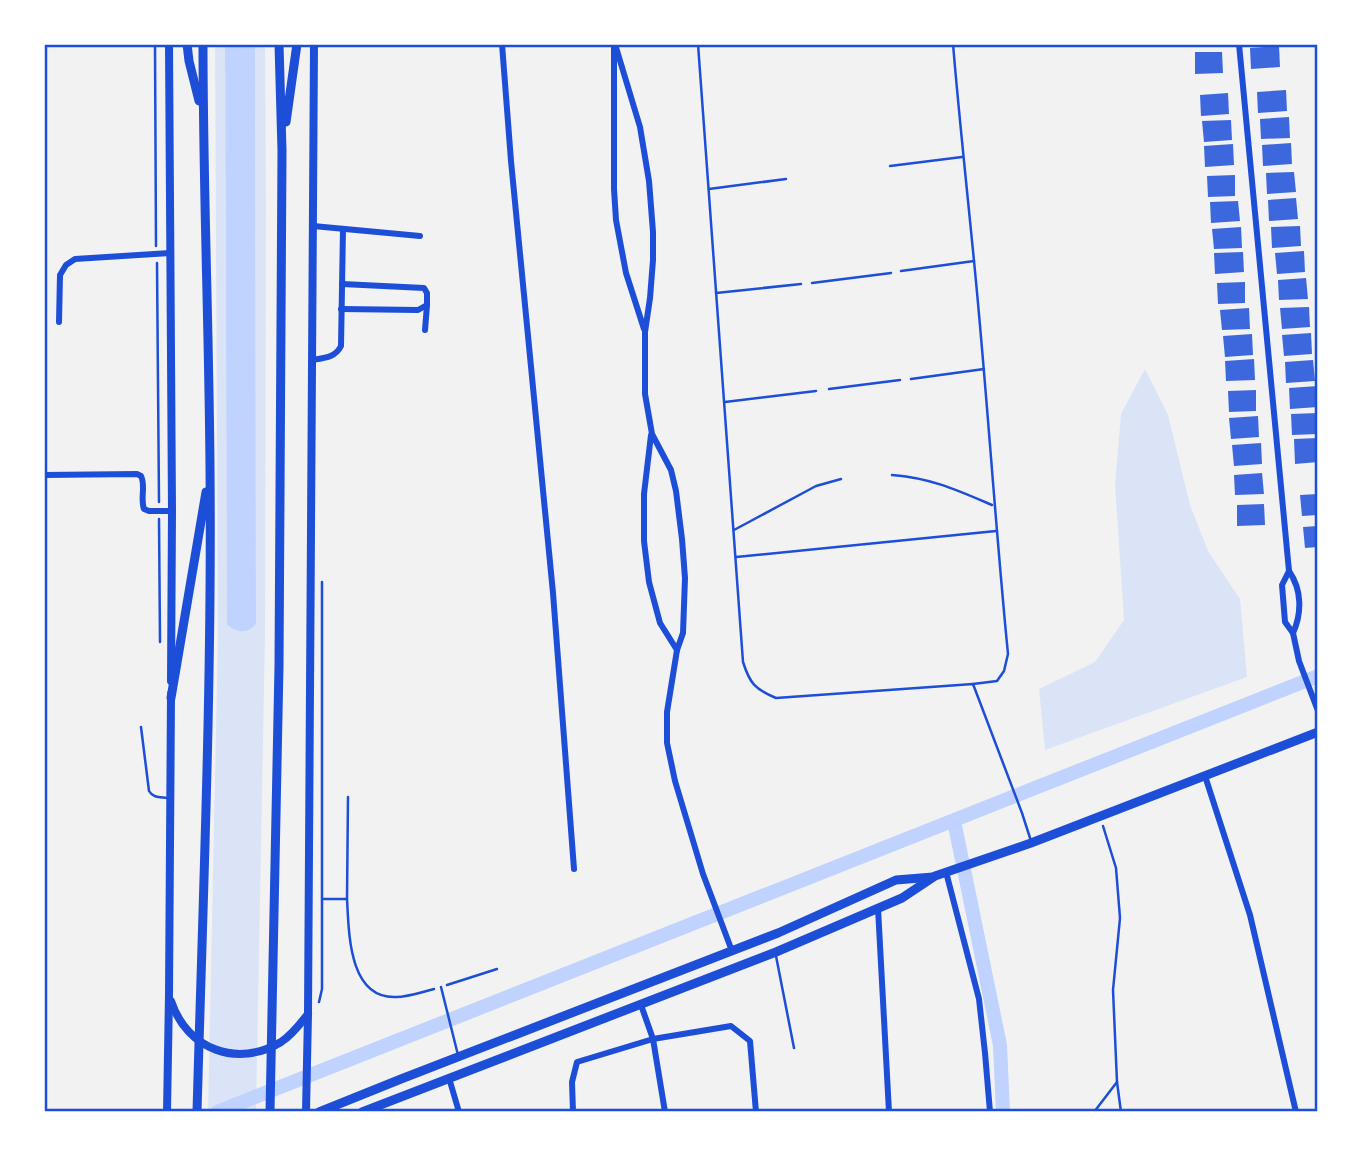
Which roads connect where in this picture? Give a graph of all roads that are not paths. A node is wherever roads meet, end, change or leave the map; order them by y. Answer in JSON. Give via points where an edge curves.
{"nodes":[{"id":1,"x":169,"y":44,"type":"edge"},
{"id":2,"x":187,"y":44,"type":"edge"},
{"id":3,"x":203,"y":44,"type":"edge"},
{"id":4,"x":279,"y":44,"type":"edge"},
{"id":5,"x":297,"y":44,"type":"edge"},
{"id":6,"x":314,"y":44,"type":"edge"},
{"id":7,"x":502,"y":44,"type":"edge"},
{"id":8,"x":615,"y":44,"type":"edge"},
{"id":9,"x":698,"y":44,"type":"edge"},
{"id":10,"x":953,"y":44,"type":"edge"},
{"id":11,"x":1239,"y":44,"type":"edge"},
{"id":12,"x":203,"y":116,"type":"junction"},
{"id":13,"x":282,"y":151,"type":"junction"},
{"id":14,"x":962,"y":157,"type":"junction"},
{"id":15,"x":890,"y":166,"type":"dead end"},
{"id":16,"x":786,"y":179,"type":"dead end"},
{"id":17,"x":709,"y":188,"type":"junction"},
{"id":18,"x":313,"y":226,"type":"junction"},
{"id":19,"x":342,"y":229,"type":"junction"},
{"id":20,"x":420,"y":236,"type":"dead end"},
{"id":21,"x":170,"y":253,"type":"junction"},
{"id":22,"x":974,"y":261,"type":"junction"},
{"id":23,"x":901,"y":271,"type":"dead end"},
{"id":24,"x":891,"y":273,"type":"dead end"},
{"id":25,"x":812,"y":283,"type":"dead end"},
{"id":26,"x":342,"y":284,"type":"junction"},
{"id":27,"x":801,"y":284,"type":"dead end"},
{"id":28,"x":716,"y":293,"type":"junction"},
{"id":29,"x":426,"y":305,"type":"junction"},
{"id":30,"x":341,"y":309,"type":"junction"},
{"id":31,"x":59,"y":322,"type":"dead end"},
{"id":32,"x":425,"y":330,"type":"dead end"},
{"id":33,"x":645,"y":332,"type":"junction"},
{"id":34,"x":312,"y":360,"type":"junction"},
{"id":35,"x":984,"y":369,"type":"junction"},
{"id":36,"x":911,"y":379,"type":"dead end"},
{"id":37,"x":900,"y":380,"type":"dead end"},
{"id":38,"x":829,"y":389,"type":"dead end"},
{"id":39,"x":816,"y":391,"type":"dead end"},
{"id":40,"x":724,"y":402,"type":"junction"},
{"id":41,"x":652,"y":434,"type":"junction"},
{"id":42,"x":210,"y":467,"type":"junction"},
{"id":43,"x":44,"y":475,"type":"edge"},
{"id":44,"x":892,"y":475,"type":"dead end"},
{"id":45,"x":841,"y":479,"type":"dead end"},
{"id":46,"x":994,"y":506,"type":"junction"},
{"id":47,"x":172,"y":511,"type":"junction"},
{"id":48,"x":734,"y":530,"type":"junction"},
{"id":49,"x":996,"y":531,"type":"junction"},
{"id":50,"x":736,"y":557,"type":"junction"},
{"id":51,"x":1289,"y":571,"type":"junction"},
{"id":52,"x":1293,"y":633,"type":"junction"},
{"id":53,"x":677,"y":650,"type":"junction"},
{"id":54,"x":973,"y":684,"type":"junction"},
{"id":55,"x":171,"y":698,"type":"junction"},
{"id":56,"x":1318,"y":711,"type":"edge"},
{"id":57,"x":141,"y":727,"type":"dead end"},
{"id":58,"x":1318,"y":732,"type":"edge"},
{"id":59,"x":1205,"y":776,"type":"junction"},
{"id":60,"x":170,"y":798,"type":"junction"},
{"id":61,"x":1031,"y":843,"type":"junction"},
{"id":62,"x":574,"y":869,"type":"dead end"},
{"id":63,"x":946,"y":872,"type":"junction"},
{"id":64,"x":934,"y":876,"type":"junction"},
{"id":65,"x":878,"y":908,"type":"junction"},
{"id":66,"x":732,"y":951,"type":"junction"},
{"id":67,"x":776,"y":953,"type":"junction"},
{"id":68,"x":441,"y":987,"type":"road end"},
{"id":69,"x":169,"y":995,"type":"junction"},
{"id":70,"x":641,"y":1005,"type":"junction"},
{"id":71,"x":308,"y":1014,"type":"junction"},
{"id":72,"x":653,"y":1040,"type":"junction"},
{"id":73,"x":793,"y":1048,"type":"dead end"},
{"id":74,"x":458,"y":1057,"type":"junction"},
{"id":75,"x":449,"y":1078,"type":"junction"},
{"id":76,"x":306,"y":1109,"type":"edge"},
{"id":77,"x":989,"y":1109,"type":"edge"},
{"id":78,"x":167,"y":1111,"type":"edge"},
{"id":79,"x":197,"y":1112,"type":"edge"},
{"id":80,"x":270,"y":1112,"type":"edge"},
{"id":81,"x":319,"y":1112,"type":"edge"},
{"id":82,"x":362,"y":1112,"type":"edge"},
{"id":83,"x":458,"y":1112,"type":"edge"},
{"id":84,"x":573,"y":1112,"type":"edge"},
{"id":85,"x":665,"y":1112,"type":"edge"},
{"id":86,"x":756,"y":1112,"type":"edge"},
{"id":87,"x":889,"y":1112,"type":"edge"},
{"id":88,"x":1296,"y":1112,"type":"edge"}],
"edges":[{"from":1,"to":21,"type":"street"},
{"from":2,"to":12,"type":"main road"},
{"from":3,"to":12,"type":"main road"},
{"from":4,"to":13,"type":"main road"},
{"from":5,"to":13,"type":"main road"},
{"from":6,"to":18,"type":"street"},
{"from":7,"to":62,"type":"street"},
{"from":8,"to":33,"type":"street","via":[[616,220],[626,273]]},
{"from":8,"to":33,"type":"street","via":[[640,127],[649,181],[653,260]]},
{"from":9,"to":17,"type":"lane"},
{"from":10,"to":14,"type":"lane"},
{"from":11,"to":51,"type":"street"},
{"from":12,"to":42,"type":"main road"},
{"from":13,"to":80,"type":"main road"},
{"from":14,"to":15,"type":"lane"},
{"from":14,"to":22,"type":"lane"},
{"from":16,"to":17,"type":"lane"},
{"from":17,"to":28,"type":"lane"},
{"from":18,"to":19,"type":"street"},
{"from":18,"to":34,"type":"street"},
{"from":19,"to":20,"type":"street"},
{"from":19,"to":26,"type":"street"},
{"from":21,"to":31,"type":"street","via":[[75,260],[66,265],[60,275]]},
{"from":21,"to":47,"type":"street"},
{"from":22,"to":23,"type":"lane"},
{"from":22,"to":35,"type":"lane"},
{"from":24,"to":25,"type":"lane"},
{"from":26,"to":29,"type":"street","via":[[424,288]]},
{"from":26,"to":30,"type":"street"},
{"from":27,"to":28,"type":"lane"},
{"from":28,"to":40,"type":"lane"},
{"from":29,"to":30,"type":"street","via":[[418,310]]},
{"from":29,"to":32,"type":"street"},
{"from":30,"to":34,"type":"street","via":[[338,352]]},
{"from":33,"to":41,"type":"street","via":[[645,394]]},
{"from":34,"to":71,"type":"street"},
{"from":35,"to":36,"type":"lane"},
{"from":35,"to":46,"type":"lane"},
{"from":37,"to":38,"type":"lane"},
{"from":39,"to":40,"type":"lane"},
{"from":40,"to":48,"type":"lane"},
{"from":41,"to":53,"type":"street","via":[[671,470],[682,539],[684,617]]},
{"from":41,"to":53,"type":"street","via":[[644,494],[644,541],[660,622]]},
{"from":42,"to":55,"type":"main road"},
{"from":42,"to":79,"type":"main road"},
{"from":43,"to":47,"type":"street","via":[[141,475],[144,509]]},
{"from":44,"to":46,"type":"lane","via":[[943,484]]},
{"from":45,"to":48,"type":"lane","via":[[817,486]]},
{"from":46,"to":49,"type":"lane"},
{"from":47,"to":55,"type":"street"},
{"from":48,"to":50,"type":"lane"},
{"from":49,"to":50,"type":"lane"},
{"from":49,"to":54,"type":"lane","via":[[1008,654],[997,681]]},
{"from":50,"to":54,"type":"lane","via":[[743,662],[748,679],[759,691],[776,698]]},
{"from":51,"to":52,"type":"street","via":[[1297,584],[1300,618]]},
{"from":51,"to":52,"type":"street","via":[[1282,585],[1285,622]]},
{"from":52,"to":56,"type":"street"},
{"from":53,"to":66,"type":"street","via":[[667,743],[698,859]]},
{"from":54,"to":61,"type":"lane"},
{"from":55,"to":60,"type":"street"},
{"from":57,"to":60,"type":"lane","via":[[149,791],[155,797]]},
{"from":58,"to":59,"type":"main road"},
{"from":59,"to":61,"type":"main road"},
{"from":59,"to":88,"type":"street","via":[[1250,915]]},
{"from":60,"to":69,"type":"street"},
{"from":61,"to":63,"type":"main road"},
{"from":63,"to":64,"type":"main road"},
{"from":63,"to":77,"type":"street","via":[[979,999]]},
{"from":64,"to":65,"type":"main road"},
{"from":64,"to":66,"type":"main road","via":[[896,880]]},
{"from":65,"to":67,"type":"main road"},
{"from":65,"to":87,"type":"street"},
{"from":66,"to":74,"type":"main road"},
{"from":67,"to":70,"type":"main road"},
{"from":67,"to":73,"type":"lane"},
{"from":68,"to":74,"type":"lane"},
{"from":69,"to":71,"type":"street","via":[[191,1035],[215,1050],[241,1055],[283,1041]]},
{"from":69,"to":78,"type":"street"},
{"from":70,"to":72,"type":"street"},
{"from":70,"to":75,"type":"main road"},
{"from":71,"to":76,"type":"street"},
{"from":72,"to":84,"type":"street","via":[[577,1062]]},
{"from":72,"to":85,"type":"street"},
{"from":72,"to":86,"type":"street","via":[[731,1026],[750,1041]]},
{"from":74,"to":81,"type":"main road"},
{"from":75,"to":82,"type":"main road"},
{"from":75,"to":83,"type":"street"}]}
